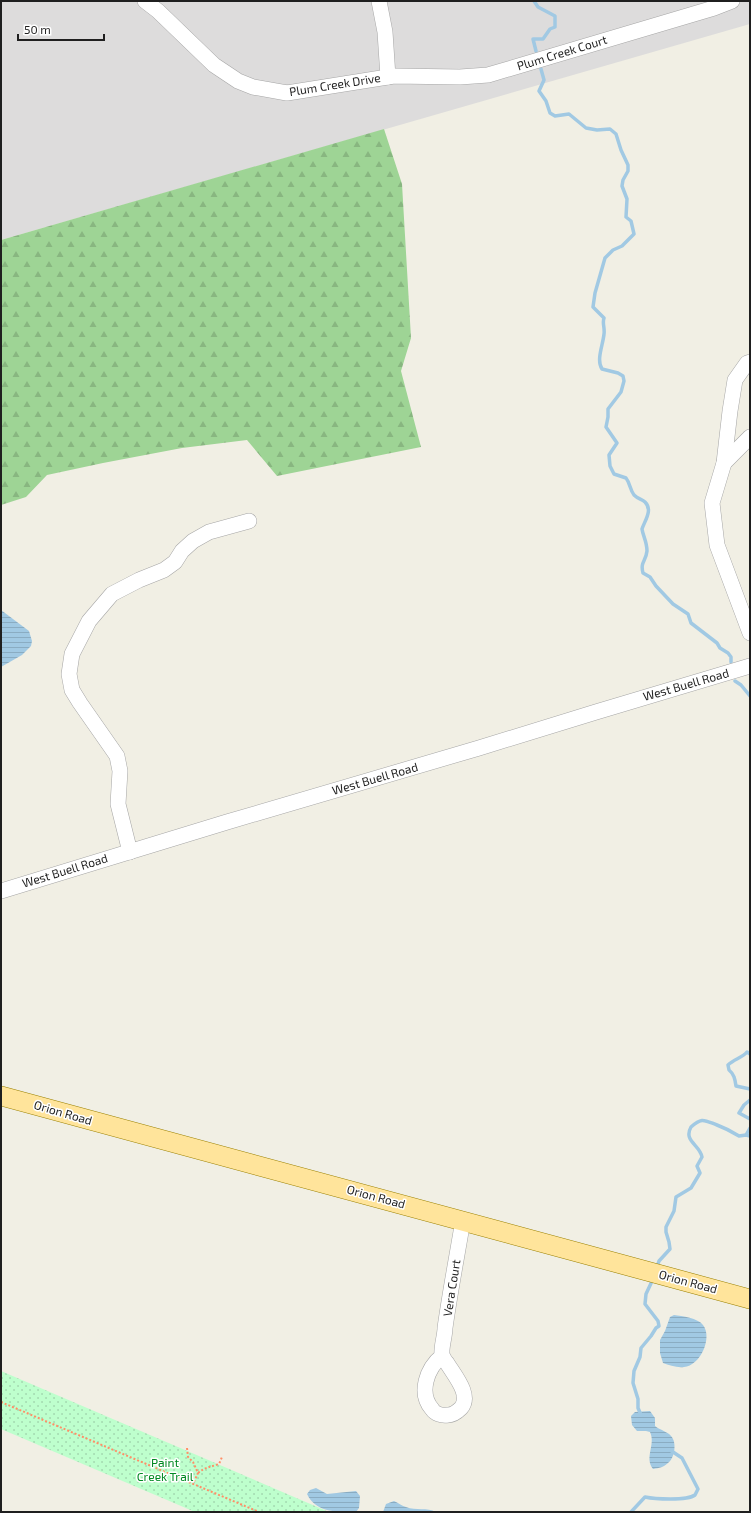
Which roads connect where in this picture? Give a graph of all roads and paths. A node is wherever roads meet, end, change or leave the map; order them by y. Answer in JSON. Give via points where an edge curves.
{"nodes":[{"id":1,"x":145,"y":1,"type":"edge"},
{"id":2,"x":380,"y":1,"type":"edge"},
{"id":3,"x":732,"y":1,"type":"edge"},
{"id":4,"x":388,"y":77,"type":"junction"},
{"id":5,"x":750,"y":362,"type":"edge"},
{"id":6,"x":750,"y":438,"type":"edge"},
{"id":7,"x":724,"y":463,"type":"junction"},
{"id":8,"x":249,"y":521,"type":"dead end"},
{"id":9,"x":750,"y":633,"type":"edge"},
{"id":10,"x":750,"y":666,"type":"edge"},
{"id":11,"x":130,"y":852,"type":"junction"},
{"id":12,"x":1,"y":891,"type":"edge"},
{"id":13,"x":1,"y":1096,"type":"edge"},
{"id":14,"x":463,"y":1220,"type":"junction"},
{"id":15,"x":750,"y":1299,"type":"edge"},
{"id":16,"x":442,"y":1356,"type":"dead end"},
{"id":17,"x":1,"y":1402,"type":"edge"},
{"id":18,"x":187,"y":1448,"type":"dead end"},
{"id":19,"x":222,"y":1457,"type":"dead end"},
{"id":20,"x":198,"y":1473,"type":"junction"},
{"id":21,"x":193,"y":1484,"type":"junction"},
{"id":22,"x":259,"y":1512,"type":"edge"}],
"edges":[{"from":1,"to":4,"type":"street","name":"Plum Creek Drive","via":[[214,65],[238,81],[253,87],[287,93]]},
{"from":2,"to":4,"type":"street"},
{"from":3,"to":4,"type":"street","name":"Plum Creek Court","via":[[488,75],[460,78]]},
{"from":5,"to":7,"type":"street","via":[[735,380]]},
{"from":6,"to":7,"type":"street"},
{"from":7,"to":9,"type":"street","via":[[712,504],[717,545]]},
{"from":8,"to":11,"type":"street","via":[[209,532],[193,540],[175,562],[164,570],[112,594],[89,621],[72,654],[69,674],[72,690],[116,756],[120,771],[118,804]]},
{"from":10,"to":11,"type":"street","name":"West Buell Road"},
{"from":11,"to":12,"type":"street","name":"West Buell Road"},
{"from":13,"to":14,"type":"main road","name":"Orion Road"},
{"from":14,"to":15,"type":"main road","name":"Orion Road"},
{"from":14,"to":16,"type":"street","name":"Vera Court"},
{"from":17,"to":21,"type":"path"},
{"from":18,"to":20,"type":"path","via":[[188,1458]]},
{"from":19,"to":20,"type":"path","via":[[219,1464],[204,1468]]},
{"from":20,"to":21,"type":"path"},
{"from":21,"to":22,"type":"path"}]}
